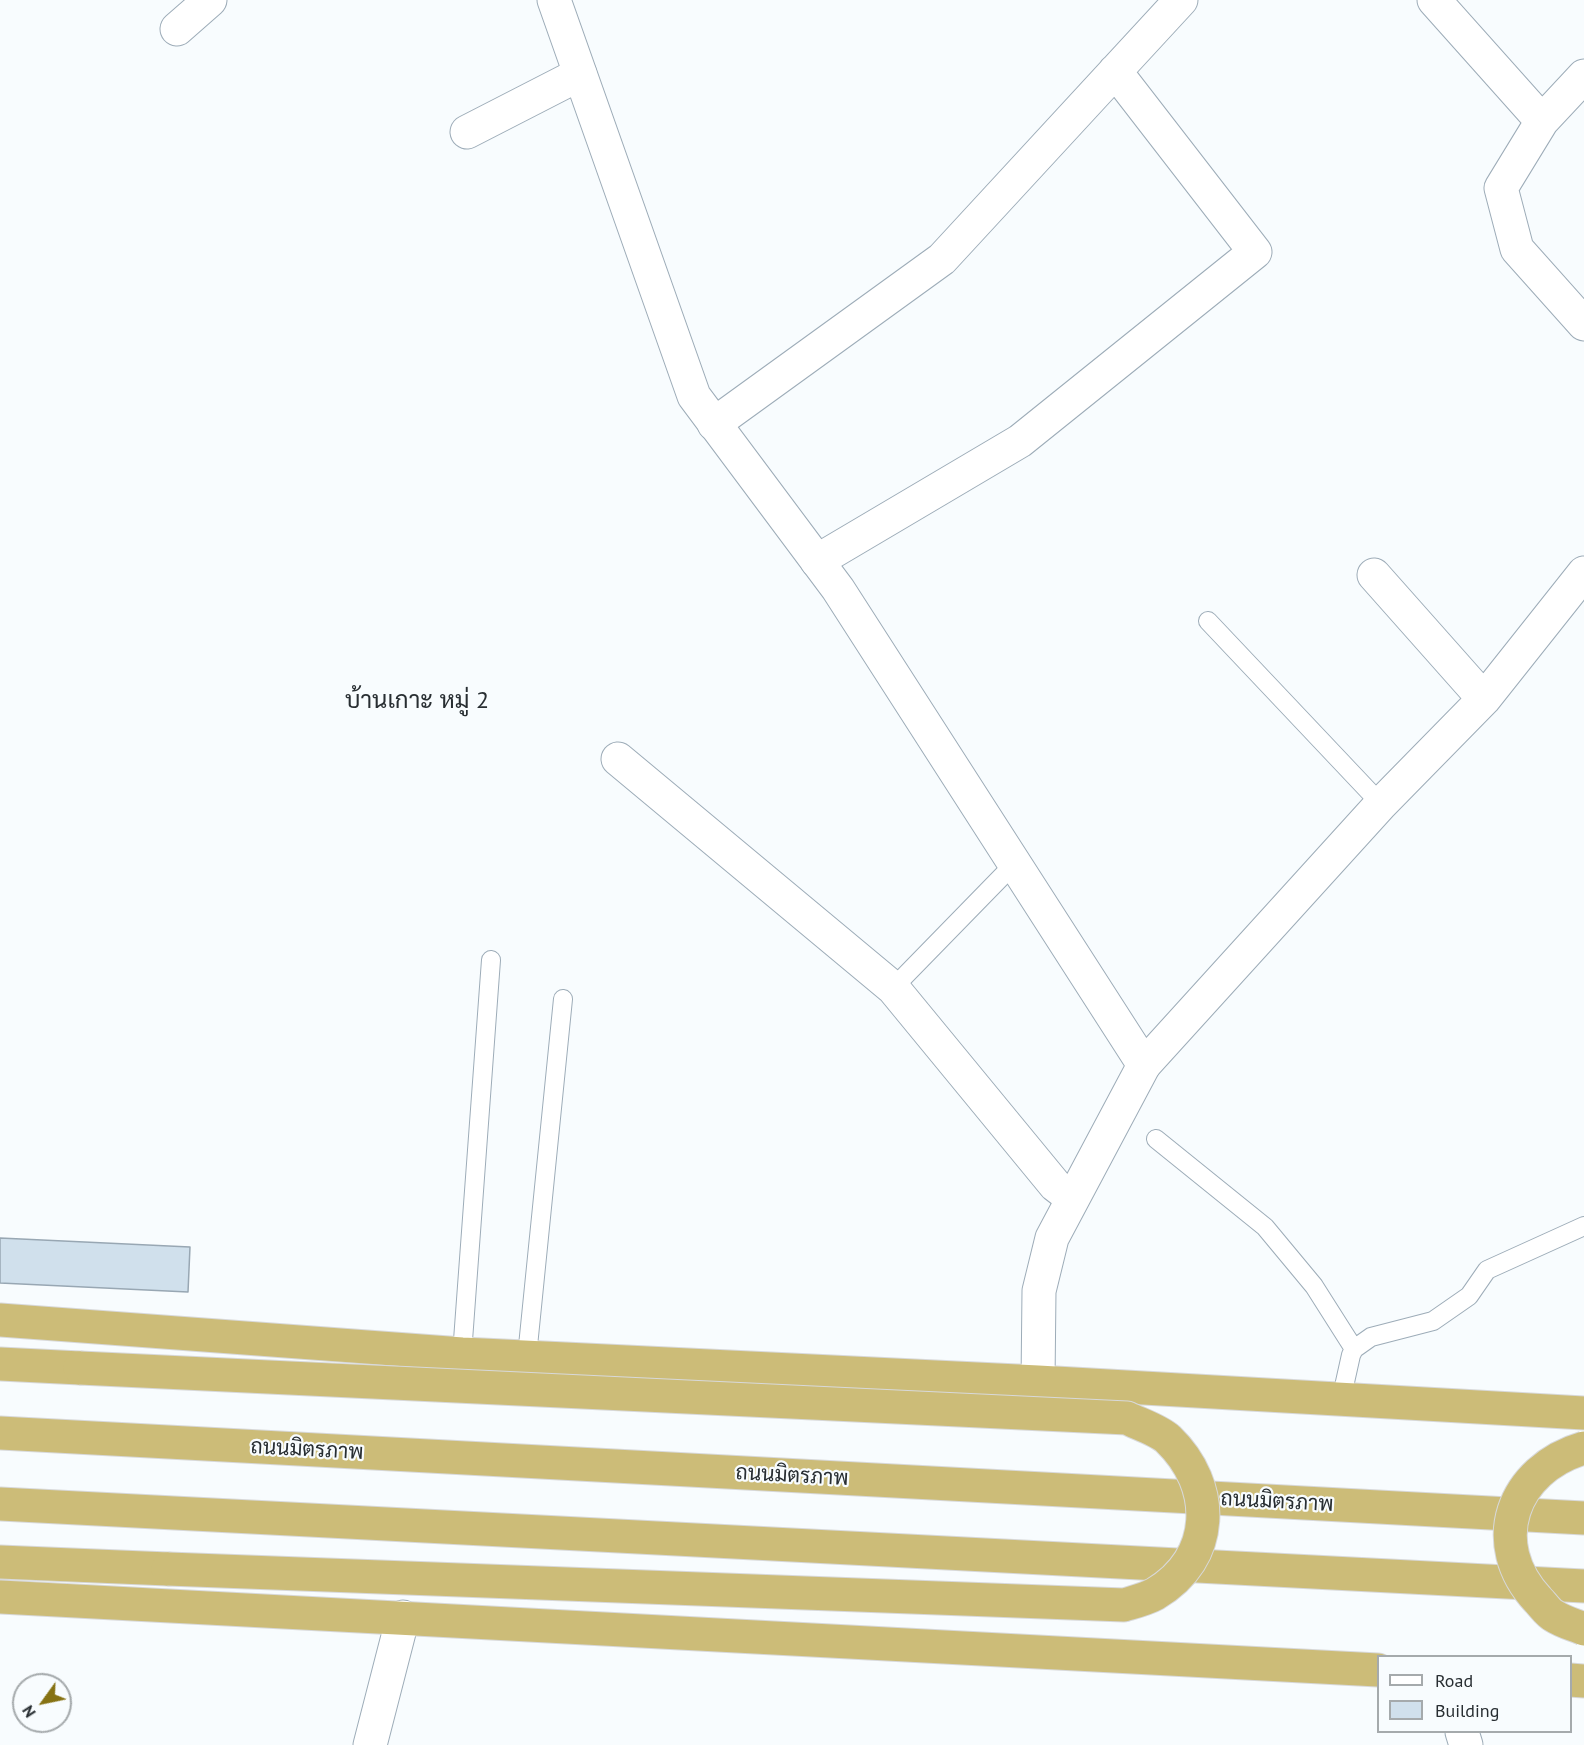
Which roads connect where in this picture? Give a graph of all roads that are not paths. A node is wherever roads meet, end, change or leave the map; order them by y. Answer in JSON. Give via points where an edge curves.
{"nodes":[{"id":1,"x":210,"y":0,"type":"edge"},
{"id":2,"x":554,"y":0,"type":"edge"},
{"id":3,"x":1181,"y":0,"type":"edge"},
{"id":4,"x":1434,"y":0,"type":"edge"},
{"id":5,"x":177,"y":29,"type":"dead end"},
{"id":6,"x":1115,"y":71,"type":"junction"},
{"id":7,"x":580,"y":74,"type":"junction"},
{"id":8,"x":1584,"y":76,"type":"edge"},
{"id":9,"x":1542,"y":121,"type":"junction"},
{"id":10,"x":467,"y":132,"type":"dead end"},
{"id":11,"x":1584,"y":324,"type":"edge"},
{"id":12,"x":714,"y":424,"type":"junction"},
{"id":13,"x":818,"y":561,"type":"junction"},
{"id":14,"x":1584,"y":573,"type":"edge"},
{"id":15,"x":1374,"y":575,"type":"dead end"},
{"id":16,"x":1208,"y":621,"type":"dead end"},
{"id":17,"x":1484,"y":699,"type":"junction"},
{"id":18,"x":618,"y":759,"type":"dead end"},
{"id":19,"x":1381,"y":804,"type":"junction"},
{"id":20,"x":1014,"y":863,"type":"junction"},
{"id":21,"x":491,"y":960,"type":"dead end"},
{"id":22,"x":893,"y":988,"type":"junction"},
{"id":23,"x":563,"y":999,"type":"dead end"},
{"id":24,"x":1144,"y":1065,"type":"junction"},
{"id":25,"x":1156,"y":1139,"type":"dead end"},
{"id":26,"x":1072,"y":1198,"type":"junction"},
{"id":27,"x":1584,"y":1226,"type":"edge"},
{"id":28,"x":0,"y":1320,"type":"edge"},
{"id":29,"x":1354,"y":1349,"type":"junction"},
{"id":30,"x":462,"y":1354,"type":"junction"},
{"id":31,"x":527,"y":1356,"type":"junction"},
{"id":32,"x":0,"y":1364,"type":"edge"},
{"id":33,"x":1038,"y":1382,"type":"junction"},
{"id":34,"x":1341,"y":1400,"type":"junction"},
{"id":35,"x":1584,"y":1413,"type":"edge"},
{"id":36,"x":0,"y":1433,"type":"edge"},
{"id":37,"x":1584,"y":1448,"type":"edge"},
{"id":38,"x":0,"y":1504,"type":"edge"},
{"id":39,"x":1584,"y":1518,"type":"edge"},
{"id":40,"x":0,"y":1562,"type":"edge"},
{"id":41,"x":1584,"y":1586,"type":"edge"},
{"id":42,"x":0,"y":1597,"type":"edge"},
{"id":43,"x":403,"y":1617,"type":"junction"},
{"id":44,"x":1584,"y":1629,"type":"edge"},
{"id":45,"x":1377,"y":1670,"type":"edge"},
{"id":46,"x":370,"y":1745,"type":"edge"}],
"edges":[{"from":1,"to":5,"type":"street"},
{"from":2,"to":7,"type":"street"},
{"from":3,"to":6,"type":"street"},
{"from":4,"to":9,"type":"street"},
{"from":6,"to":12,"type":"street","via":[[942,259]]},
{"from":6,"to":13,"type":"street","via":[[1255,252],[1020,441]]},
{"from":7,"to":10,"type":"street"},
{"from":7,"to":12,"type":"street","via":[[694,396]]},
{"from":8,"to":9,"type":"street"},
{"from":9,"to":11,"type":"street","via":[[1501,188],[1518,249]]},
{"from":12,"to":13,"type":"street"},
{"from":13,"to":20,"type":"street"},
{"from":14,"to":17,"type":"street"},
{"from":15,"to":17,"type":"street"},
{"from":16,"to":19,"type":"lane"},
{"from":17,"to":19,"type":"street"},
{"from":18,"to":22,"type":"street"},
{"from":19,"to":24,"type":"street"},
{"from":20,"to":22,"type":"lane"},
{"from":20,"to":24,"type":"street"},
{"from":21,"to":30,"type":"lane"},
{"from":22,"to":26,"type":"street","via":[[1055,1185]]},
{"from":23,"to":31,"type":"lane"},
{"from":24,"to":26,"type":"street"},
{"from":25,"to":29,"type":"lane","via":[[1265,1227],[1314,1286]]},
{"from":26,"to":33,"type":"street","via":[[1052,1238],[1039,1291]]},
{"from":27,"to":29,"type":"lane","via":[[1487,1270],[1469,1296],[1433,1322],[1371,1337]]},
{"from":28,"to":30,"type":"highway"},
{"from":29,"to":34,"type":"lane"},
{"from":30,"to":31,"type":"highway"},
{"from":31,"to":33,"type":"highway"},
{"from":32,"to":40,"type":"highway","bridge":true,"via":[[1127,1418],[1166,1438],[1191,1467],[1203,1501],[1201,1539],[1183,1573],[1154,1595],[1124,1605]]},
{"from":33,"to":34,"type":"highway"},
{"from":34,"to":35,"type":"highway"},
{"from":36,"to":39,"type":"highway","name":"ถนนมิตรภาพ"},
{"from":37,"to":44,"type":"highway","bridge":true,"via":[[1561,1455],[1534,1475],[1515,1505],[1510,1546],[1524,1584],[1554,1616]]},
{"from":38,"to":41,"type":"highway"},
{"from":42,"to":43,"type":"highway"},
{"from":43,"to":45,"type":"highway"},
{"from":43,"to":46,"type":"street"}]}
